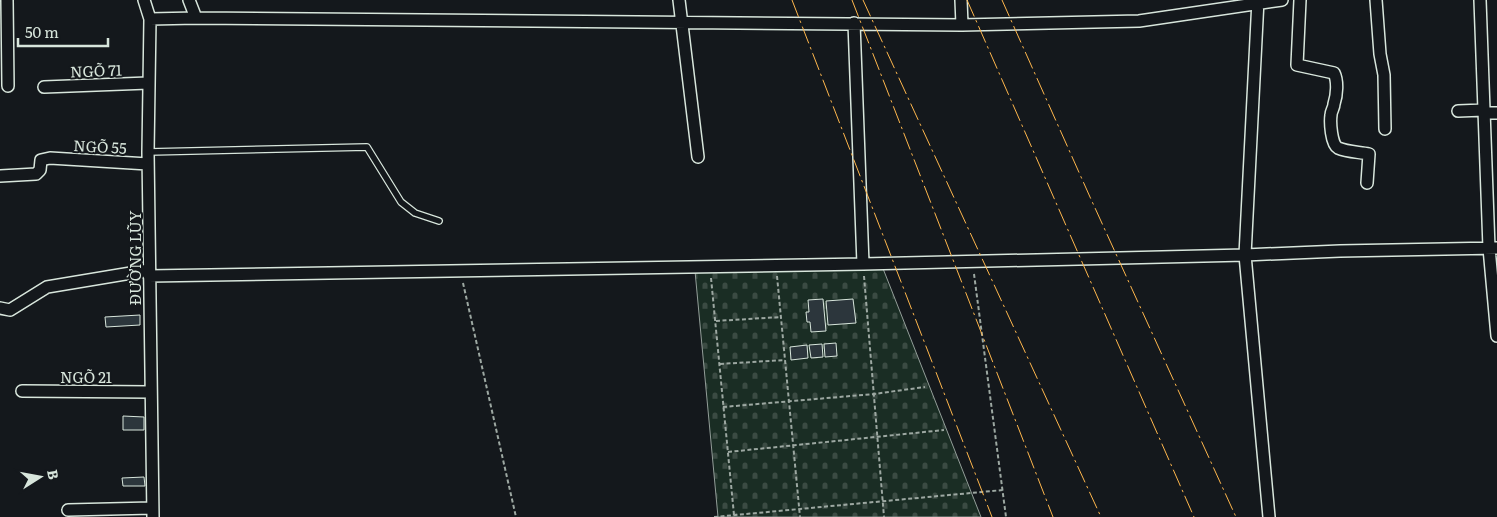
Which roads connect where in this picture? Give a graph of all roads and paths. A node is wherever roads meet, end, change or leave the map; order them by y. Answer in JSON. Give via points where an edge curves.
{"nodes":[{"id":1,"x":7,"y":0,"type":"edge"},
{"id":2,"x":144,"y":0,"type":"edge"},
{"id":3,"x":189,"y":0,"type":"edge"},
{"id":4,"x":680,"y":0,"type":"edge"},
{"id":5,"x":961,"y":0,"type":"edge"},
{"id":6,"x":1282,"y":0,"type":"edge"},
{"id":7,"x":1300,"y":0,"type":"edge"},
{"id":8,"x":1376,"y":0,"type":"edge"},
{"id":9,"x":1480,"y":0,"type":"edge"},
{"id":10,"x":1258,"y":2,"type":"edge"},
{"id":11,"x":196,"y":18,"type":"junction"},
{"id":12,"x":150,"y":19,"type":"junction"},
{"id":13,"x":682,"y":23,"type":"junction"},
{"id":14,"x":854,"y":23,"type":"junction"},
{"id":15,"x":962,"y":25,"type":"junction"},
{"id":16,"x":148,"y":83,"type":"junction"},
{"id":17,"x":8,"y":86,"type":"dead end"},
{"id":18,"x":44,"y":87,"type":"dead end"},
{"id":19,"x":1458,"y":111,"type":"dead end"},
{"id":20,"x":1484,"y":111,"type":"junction"},
{"id":21,"x":1497,"y":113,"type":"edge"},
{"id":22,"x":1385,"y":129,"type":"dead end"},
{"id":23,"x":698,"y":157,"type":"dead end"},
{"id":24,"x":148,"y":158,"type":"junction"},
{"id":25,"x":0,"y":176,"type":"edge"},
{"id":26,"x":1367,"y":183,"type":"dead end"},
{"id":27,"x":1492,"y":208,"type":"edge"},
{"id":28,"x":439,"y":221,"type":"dead end"},
{"id":29,"x":1493,"y":248,"type":"edge"},
{"id":30,"x":1245,"y":255,"type":"junction"},
{"id":31,"x":973,"y":261,"type":"junction"},
{"id":32,"x":863,"y":264,"type":"junction"},
{"id":33,"x":710,"y":266,"type":"junction"},
{"id":34,"x":460,"y":270,"type":"junction"},
{"id":35,"x":149,"y":273,"type":"junction"},
{"id":36,"x":777,"y":276,"type":"dead end"},
{"id":37,"x":0,"y":308,"type":"edge"},
{"id":38,"x":781,"y":316,"type":"junction"},
{"id":39,"x":715,"y":321,"type":"junction"},
{"id":40,"x":1497,"y":336,"type":"edge"},
{"id":41,"x":785,"y":360,"type":"junction"},
{"id":42,"x":719,"y":364,"type":"junction"},
{"id":43,"x":925,"y":387,"type":"dead end"},
{"id":44,"x":22,"y":391,"type":"dead end"},
{"id":45,"x":151,"y":392,"type":"junction"},
{"id":46,"x":874,"y":394,"type":"junction"},
{"id":47,"x":789,"y":401,"type":"junction"},
{"id":48,"x":723,"y":407,"type":"junction"},
{"id":49,"x":944,"y":430,"type":"dead end"},
{"id":50,"x":878,"y":437,"type":"junction"},
{"id":51,"x":793,"y":445,"type":"junction"},
{"id":52,"x":728,"y":452,"type":"junction"},
{"id":53,"x":1003,"y":490,"type":"junction"},
{"id":54,"x":883,"y":501,"type":"junction"},
{"id":55,"x":799,"y":509,"type":"junction"},
{"id":56,"x":68,"y":510,"type":"dead end"},
{"id":57,"x":153,"y":512,"type":"edge"},
{"id":58,"x":734,"y":515,"type":"junction"},
{"id":59,"x":516,"y":517,"type":"edge"},
{"id":60,"x":714,"y":517,"type":"edge"},
{"id":61,"x":800,"y":517,"type":"edge"},
{"id":62,"x":884,"y":517,"type":"edge"},
{"id":63,"x":1006,"y":517,"type":"edge"},
{"id":64,"x":1270,"y":517,"type":"edge"}],
"edges":[{"from":1,"to":17,"type":"street"},
{"from":2,"to":12,"type":"street","name":"ĐƯỜNG LŨY"},
{"from":3,"to":11,"type":"street"},
{"from":4,"to":13,"type":"street"},
{"from":5,"to":15,"type":"street"},
{"from":6,"to":10,"type":"street"},
{"from":7,"to":26,"type":"street","via":[[1297,65],[1334,73],[1333,142],[1340,149],[1369,154]]},
{"from":8,"to":22,"type":"street","via":[[1384,75]]},
{"from":9,"to":20,"type":"street"},
{"from":10,"to":15,"type":"street","via":[[1139,21]]},
{"from":10,"to":30,"type":"street"},
{"from":11,"to":12,"type":"street"},
{"from":11,"to":13,"type":"street"},
{"from":12,"to":16,"type":"street","name":"ĐƯỜNG LŨY"},
{"from":13,"to":14,"type":"street"},
{"from":13,"to":23,"type":"street"},
{"from":14,"to":15,"type":"street"},
{"from":14,"to":32,"type":"street"},
{"from":16,"to":18,"type":"street","name":"NGÕ 71"},
{"from":16,"to":24,"type":"street","name":"ĐƯỜNG LŨY"},
{"from":19,"to":20,"type":"street"},
{"from":20,"to":21,"type":"street"},
{"from":20,"to":27,"type":"street"},
{"from":24,"to":25,"type":"street","name":"NGÕ 55","via":[[50,158],[41,160],[36,174]]},
{"from":24,"to":28,"type":"lane","via":[[367,147],[401,202],[415,213]]},
{"from":24,"to":35,"type":"street","name":"ĐƯỜNG LŨY"},
{"from":27,"to":29,"type":"street"},
{"from":29,"to":30,"type":"street"},
{"from":29,"to":40,"type":"street"},
{"from":30,"to":31,"type":"street"},
{"from":30,"to":64,"type":"street"},
{"from":31,"to":32,"type":"street"},
{"from":31,"to":53,"type":"path"},
{"from":32,"to":33,"type":"street"},
{"from":32,"to":46,"type":"path"},
{"from":33,"to":34,"type":"street"},
{"from":33,"to":39,"type":"path"},
{"from":34,"to":35,"type":"street"},
{"from":34,"to":59,"type":"path"},
{"from":35,"to":37,"type":"street","via":[[47,287],[10,310]]},
{"from":35,"to":45,"type":"street","name":"ĐƯỜNG LŨY"},
{"from":36,"to":38,"type":"path"},
{"from":38,"to":39,"type":"path"},
{"from":38,"to":41,"type":"path"},
{"from":39,"to":42,"type":"path"},
{"from":41,"to":42,"type":"path"},
{"from":41,"to":47,"type":"path"},
{"from":42,"to":48,"type":"path"},
{"from":43,"to":46,"type":"path"},
{"from":44,"to":45,"type":"street","name":"NGÕ 21"},
{"from":45,"to":57,"type":"street","name":"ĐƯỜNG LŨY"},
{"from":46,"to":47,"type":"path"},
{"from":46,"to":50,"type":"path"},
{"from":47,"to":48,"type":"path"},
{"from":47,"to":51,"type":"path"},
{"from":48,"to":52,"type":"path"},
{"from":49,"to":50,"type":"path"},
{"from":50,"to":51,"type":"path"},
{"from":50,"to":54,"type":"path"},
{"from":51,"to":52,"type":"path"},
{"from":51,"to":55,"type":"path"},
{"from":52,"to":58,"type":"path"},
{"from":53,"to":54,"type":"path"},
{"from":53,"to":63,"type":"path"},
{"from":54,"to":55,"type":"path"},
{"from":54,"to":62,"type":"path"},
{"from":55,"to":58,"type":"path"},
{"from":55,"to":61,"type":"path"},
{"from":56,"to":57,"type":"street"},
{"from":58,"to":60,"type":"path"}]}
